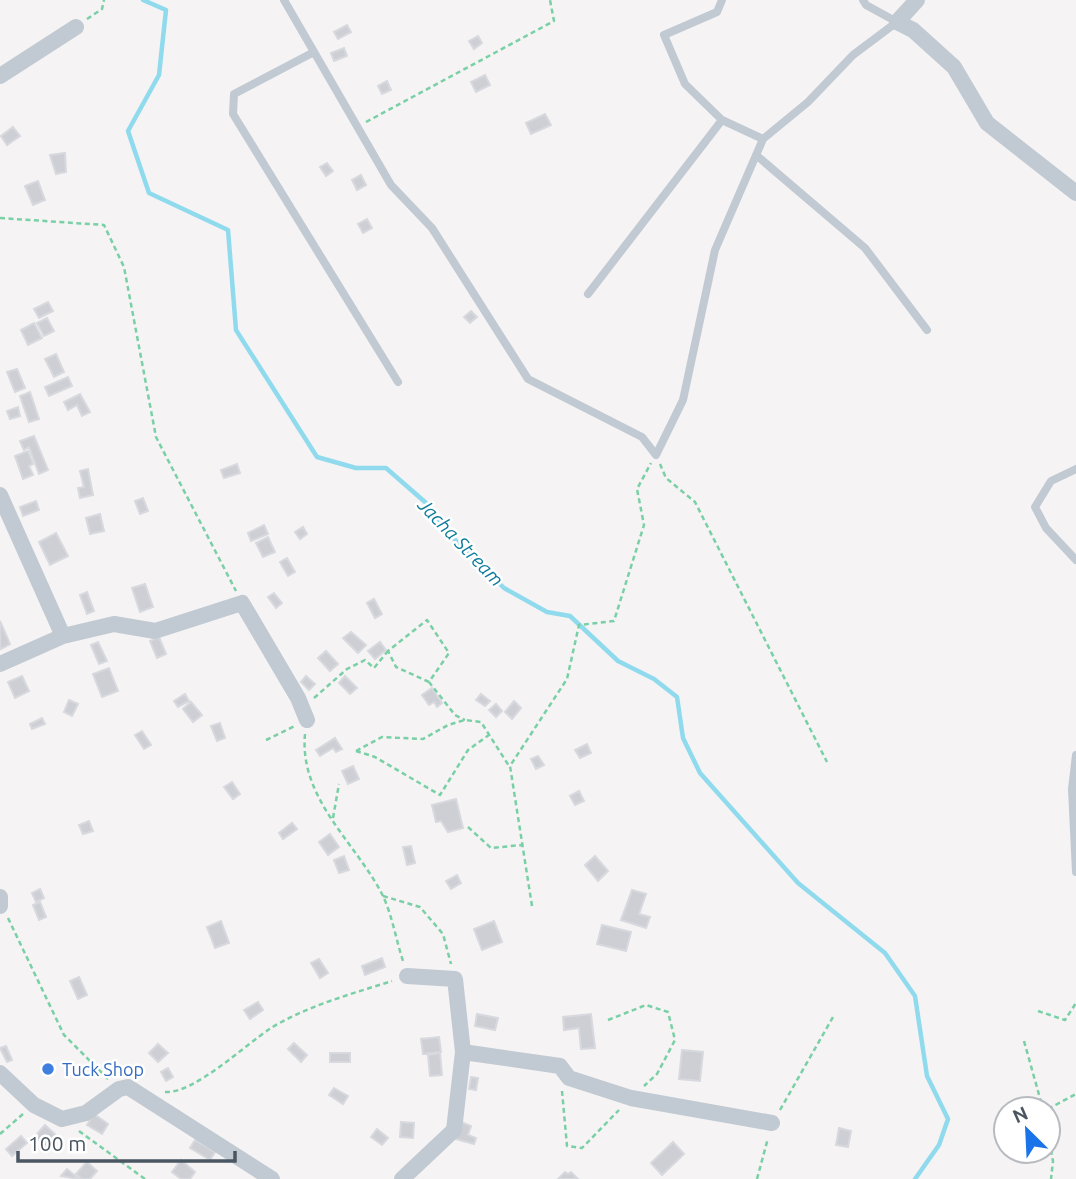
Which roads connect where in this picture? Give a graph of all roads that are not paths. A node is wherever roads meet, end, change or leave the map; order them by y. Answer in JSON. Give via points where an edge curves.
{"nodes":[{"id":1,"x":284,"y":0,"type":"edge"},
{"id":2,"x":722,"y":0,"type":"edge"},
{"id":3,"x":863,"y":0,"type":"edge"},
{"id":4,"x":918,"y":0,"type":"edge"},
{"id":5,"x":897,"y":22,"type":"junction"},
{"id":6,"x":76,"y":27,"type":"road end"},
{"id":7,"x":314,"y":52,"type":"junction"},
{"id":8,"x":0,"y":76,"type":"edge"},
{"id":9,"x":722,"y":120,"type":"junction"},
{"id":10,"x":763,"y":139,"type":"junction"},
{"id":11,"x":756,"y":155,"type":"junction"},
{"id":12,"x":1076,"y":193,"type":"edge"},
{"id":13,"x":588,"y":294,"type":"dead end"},
{"id":14,"x":927,"y":330,"type":"dead end"},
{"id":15,"x":398,"y":382,"type":"dead end"},
{"id":16,"x":1076,"y":469,"type":"edge"},
{"id":17,"x":0,"y":495,"type":"edge"},
{"id":18,"x":1076,"y":560,"type":"edge"},
{"id":19,"x":64,"y":636,"type":"junction"},
{"id":20,"x":0,"y":664,"type":"edge"},
{"id":21,"x":307,"y":720,"type":"road end"},
{"id":22,"x":1076,"y":755,"type":"edge"},
{"id":23,"x":1076,"y":872,"type":"edge"},
{"id":24,"x":407,"y":975,"type":"road end"},
{"id":25,"x":463,"y":1052,"type":"junction"},
{"id":26,"x":0,"y":1073,"type":"edge"},
{"id":27,"x":772,"y":1123,"type":"road end"},
{"id":28,"x":272,"y":1179,"type":"edge"},
{"id":29,"x":402,"y":1179,"type":"edge"}],
"edges":[{"from":1,"to":7,"type":"lane"},
{"from":2,"to":9,"type":"lane","via":[[717,12],[664,35],[685,83]]},
{"from":3,"to":5,"type":"lane"},
{"from":4,"to":5,"type":"street"},
{"from":5,"to":10,"type":"lane","via":[[853,55],[808,102]]},
{"from":5,"to":12,"type":"street","via":[[913,30],[954,67],[988,123]]},
{"from":6,"to":8,"type":"street"},
{"from":7,"to":11,"type":"lane","via":[[391,185],[439,238],[528,379],[642,437],[656,455],[683,400],[715,250]]},
{"from":7,"to":15,"type":"lane","via":[[234,94],[233,114]]},
{"from":9,"to":10,"type":"lane"},
{"from":9,"to":13,"type":"lane"},
{"from":10,"to":11,"type":"lane"},
{"from":11,"to":14,"type":"lane","via":[[865,248]]},
{"from":16,"to":18,"type":"lane","via":[[1051,481],[1035,507],[1046,528]]},
{"from":17,"to":19,"type":"street"},
{"from":19,"to":20,"type":"street"},
{"from":19,"to":21,"type":"street","via":[[114,624],[155,631],[242,604]]},
{"from":22,"to":23,"type":"lane","via":[[1072,789]]},
{"from":24,"to":25,"type":"street","via":[[454,979]]},
{"from":25,"to":27,"type":"street","via":[[560,1066],[569,1078],[631,1098]]},
{"from":25,"to":29,"type":"street","via":[[454,1130]]},
{"from":26,"to":28,"type":"street","via":[[34,1105],[62,1119],[86,1113],[128,1087]]}]}
